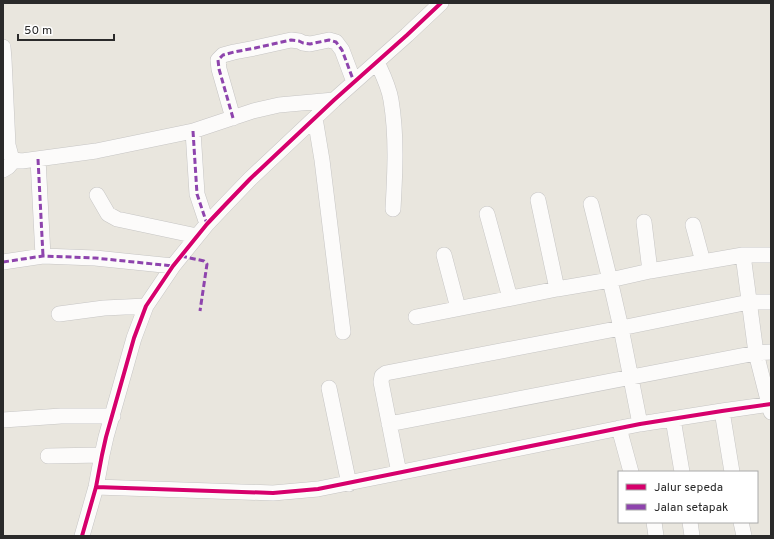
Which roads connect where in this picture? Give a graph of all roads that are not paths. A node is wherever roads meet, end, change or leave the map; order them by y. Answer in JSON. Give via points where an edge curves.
{"nodes":[{"id":1,"x":441,"y":3,"type":"edge"},
{"id":2,"x":3,"y":55,"type":"edge"},
{"id":3,"x":377,"y":62,"type":"junction"},
{"id":4,"x":354,"y":82,"type":"junction"},
{"id":5,"x":334,"y":100,"type":"junction"},
{"id":6,"x":233,"y":118,"type":"junction"},
{"id":7,"x":315,"y":118,"type":"junction"},
{"id":8,"x":192,"y":131,"type":"junction"},
{"id":9,"x":38,"y":159,"type":"junction"},
{"id":10,"x":14,"y":160,"type":"junction"},
{"id":11,"x":3,"y":170,"type":"edge"},
{"id":12,"x":97,"y":194,"type":"dead end"},
{"id":13,"x":538,"y":200,"type":"dead end"},
{"id":14,"x":591,"y":204,"type":"dead end"},
{"id":15,"x":393,"y":208,"type":"dead end"},
{"id":16,"x":487,"y":214,"type":"dead end"},
{"id":17,"x":644,"y":222,"type":"dead end"},
{"id":18,"x":207,"y":224,"type":"junction"},
{"id":19,"x":693,"y":225,"type":"dead end"},
{"id":20,"x":197,"y":236,"type":"junction"},
{"id":21,"x":444,"y":255,"type":"dead end"},
{"id":22,"x":744,"y":255,"type":"junction"},
{"id":23,"x":771,"y":255,"type":"edge"},
{"id":24,"x":43,"y":256,"type":"junction"},
{"id":25,"x":3,"y":262,"type":"edge"},
{"id":26,"x":703,"y":262,"type":"junction"},
{"id":27,"x":174,"y":266,"type":"junction"},
{"id":28,"x":650,"y":271,"type":"junction"},
{"id":29,"x":610,"y":280,"type":"junction"},
{"id":30,"x":557,"y":289,"type":"junction"},
{"id":31,"x":510,"y":298,"type":"junction"},
{"id":32,"x":749,"y":302,"type":"junction"},
{"id":33,"x":771,"y":302,"type":"edge"},
{"id":34,"x":146,"y":306,"type":"junction"},
{"id":35,"x":458,"y":308,"type":"junction"},
{"id":36,"x":60,"y":314,"type":"dead end"},
{"id":37,"x":416,"y":317,"type":"dead end"},
{"id":38,"x":620,"y":328,"type":"junction"},
{"id":39,"x":343,"y":332,"type":"dead end"},
{"id":40,"x":771,"y":352,"type":"edge"},
{"id":41,"x":756,"y":353,"type":"junction"},
{"id":42,"x":630,"y":377,"type":"junction"},
{"id":43,"x":329,"y":388,"type":"dead end"},
{"id":44,"x":770,"y":406,"type":"edge"},
{"id":45,"x":722,"y":411,"type":"junction"},
{"id":46,"x":112,"y":416,"type":"junction"},
{"id":47,"x":673,"y":419,"type":"junction"},
{"id":48,"x":3,"y":420,"type":"edge"},
{"id":49,"x":389,"y":424,"type":"junction"},
{"id":50,"x":640,"y":424,"type":"junction"},
{"id":51,"x":619,"y":428,"type":"junction"},
{"id":52,"x":102,"y":455,"type":"junction"},
{"id":53,"x":48,"y":456,"type":"dead end"},
{"id":54,"x":631,"y":471,"type":"edge"},
{"id":55,"x":682,"y":471,"type":"edge"},
{"id":56,"x":732,"y":471,"type":"edge"},
{"id":57,"x":399,"y":473,"type":"junction"},
{"id":58,"x":349,"y":484,"type":"junction"},
{"id":59,"x":96,"y":487,"type":"junction"},
{"id":60,"x":654,"y":523,"type":"edge"},
{"id":61,"x":690,"y":523,"type":"edge"},
{"id":62,"x":741,"y":523,"type":"edge"},
{"id":63,"x":82,"y":536,"type":"edge"},
{"id":64,"x":656,"y":536,"type":"edge"},
{"id":65,"x":692,"y":536,"type":"edge"},
{"id":66,"x":744,"y":536,"type":"edge"}],
"edges":[{"from":1,"to":3,"type":"street"},
{"from":2,"to":10,"type":"street","via":[[8,145]]},
{"from":3,"to":4,"type":"street"},
{"from":3,"to":15,"type":"street","via":[[391,100],[396,161]]},
{"from":4,"to":5,"type":"street"},
{"from":4,"to":6,"type":"street","via":[[342,50],[336,42],[329,40],[310,44],[291,40],[223,55],[218,60],[219,69]]},
{"from":5,"to":6,"type":"street","via":[[279,105]]},
{"from":5,"to":7,"type":"street"},
{"from":6,"to":8,"type":"street"},
{"from":7,"to":18,"type":"street"},
{"from":7,"to":39,"type":"street"},
{"from":8,"to":9,"type":"street","via":[[96,151]]},
{"from":8,"to":18,"type":"street","via":[[197,194]]},
{"from":9,"to":10,"type":"street"},
{"from":9,"to":24,"type":"street"},
{"from":10,"to":11,"type":"street"},
{"from":12,"to":20,"type":"street","via":[[103,208],[117,220]]},
{"from":13,"to":30,"type":"street"},
{"from":14,"to":29,"type":"street"},
{"from":16,"to":31,"type":"street"},
{"from":17,"to":28,"type":"street"},
{"from":18,"to":20,"type":"street"},
{"from":19,"to":26,"type":"street"},
{"from":20,"to":27,"type":"street"},
{"from":21,"to":35,"type":"street"},
{"from":22,"to":23,"type":"street"},
{"from":22,"to":26,"type":"street"},
{"from":22,"to":32,"type":"street"},
{"from":24,"to":25,"type":"street"},
{"from":24,"to":27,"type":"street"},
{"from":26,"to":28,"type":"street"},
{"from":27,"to":34,"type":"street"},
{"from":28,"to":29,"type":"street"},
{"from":29,"to":30,"type":"street"},
{"from":29,"to":38,"type":"street"},
{"from":30,"to":31,"type":"street"},
{"from":31,"to":35,"type":"street"},
{"from":32,"to":33,"type":"street"},
{"from":32,"to":38,"type":"street"},
{"from":32,"to":41,"type":"street"},
{"from":34,"to":36,"type":"street"},
{"from":34,"to":46,"type":"street","via":[[134,338]]},
{"from":35,"to":37,"type":"street"},
{"from":38,"to":42,"type":"street"},
{"from":38,"to":49,"type":"street","via":[[386,373],[382,376],[381,382]]},
{"from":40,"to":41,"type":"street"},
{"from":41,"to":42,"type":"street"},
{"from":41,"to":44,"type":"street"},
{"from":42,"to":49,"type":"street"},
{"from":42,"to":50,"type":"street"},
{"from":43,"to":58,"type":"street"},
{"from":44,"to":45,"type":"street"},
{"from":45,"to":47,"type":"street"},
{"from":45,"to":56,"type":"street"},
{"from":46,"to":48,"type":"street"},
{"from":46,"to":52,"type":"street"},
{"from":47,"to":50,"type":"street"},
{"from":47,"to":55,"type":"street"},
{"from":49,"to":57,"type":"street"},
{"from":50,"to":51,"type":"street"},
{"from":51,"to":54,"type":"street"},
{"from":51,"to":57,"type":"street"},
{"from":52,"to":53,"type":"street"},
{"from":52,"to":59,"type":"street"},
{"from":57,"to":58,"type":"street"},
{"from":58,"to":59,"type":"street","via":[[318,490],[273,493]]},
{"from":59,"to":63,"type":"street"},
{"from":60,"to":64,"type":"street"},
{"from":61,"to":65,"type":"street"},
{"from":62,"to":66,"type":"street"}]}
